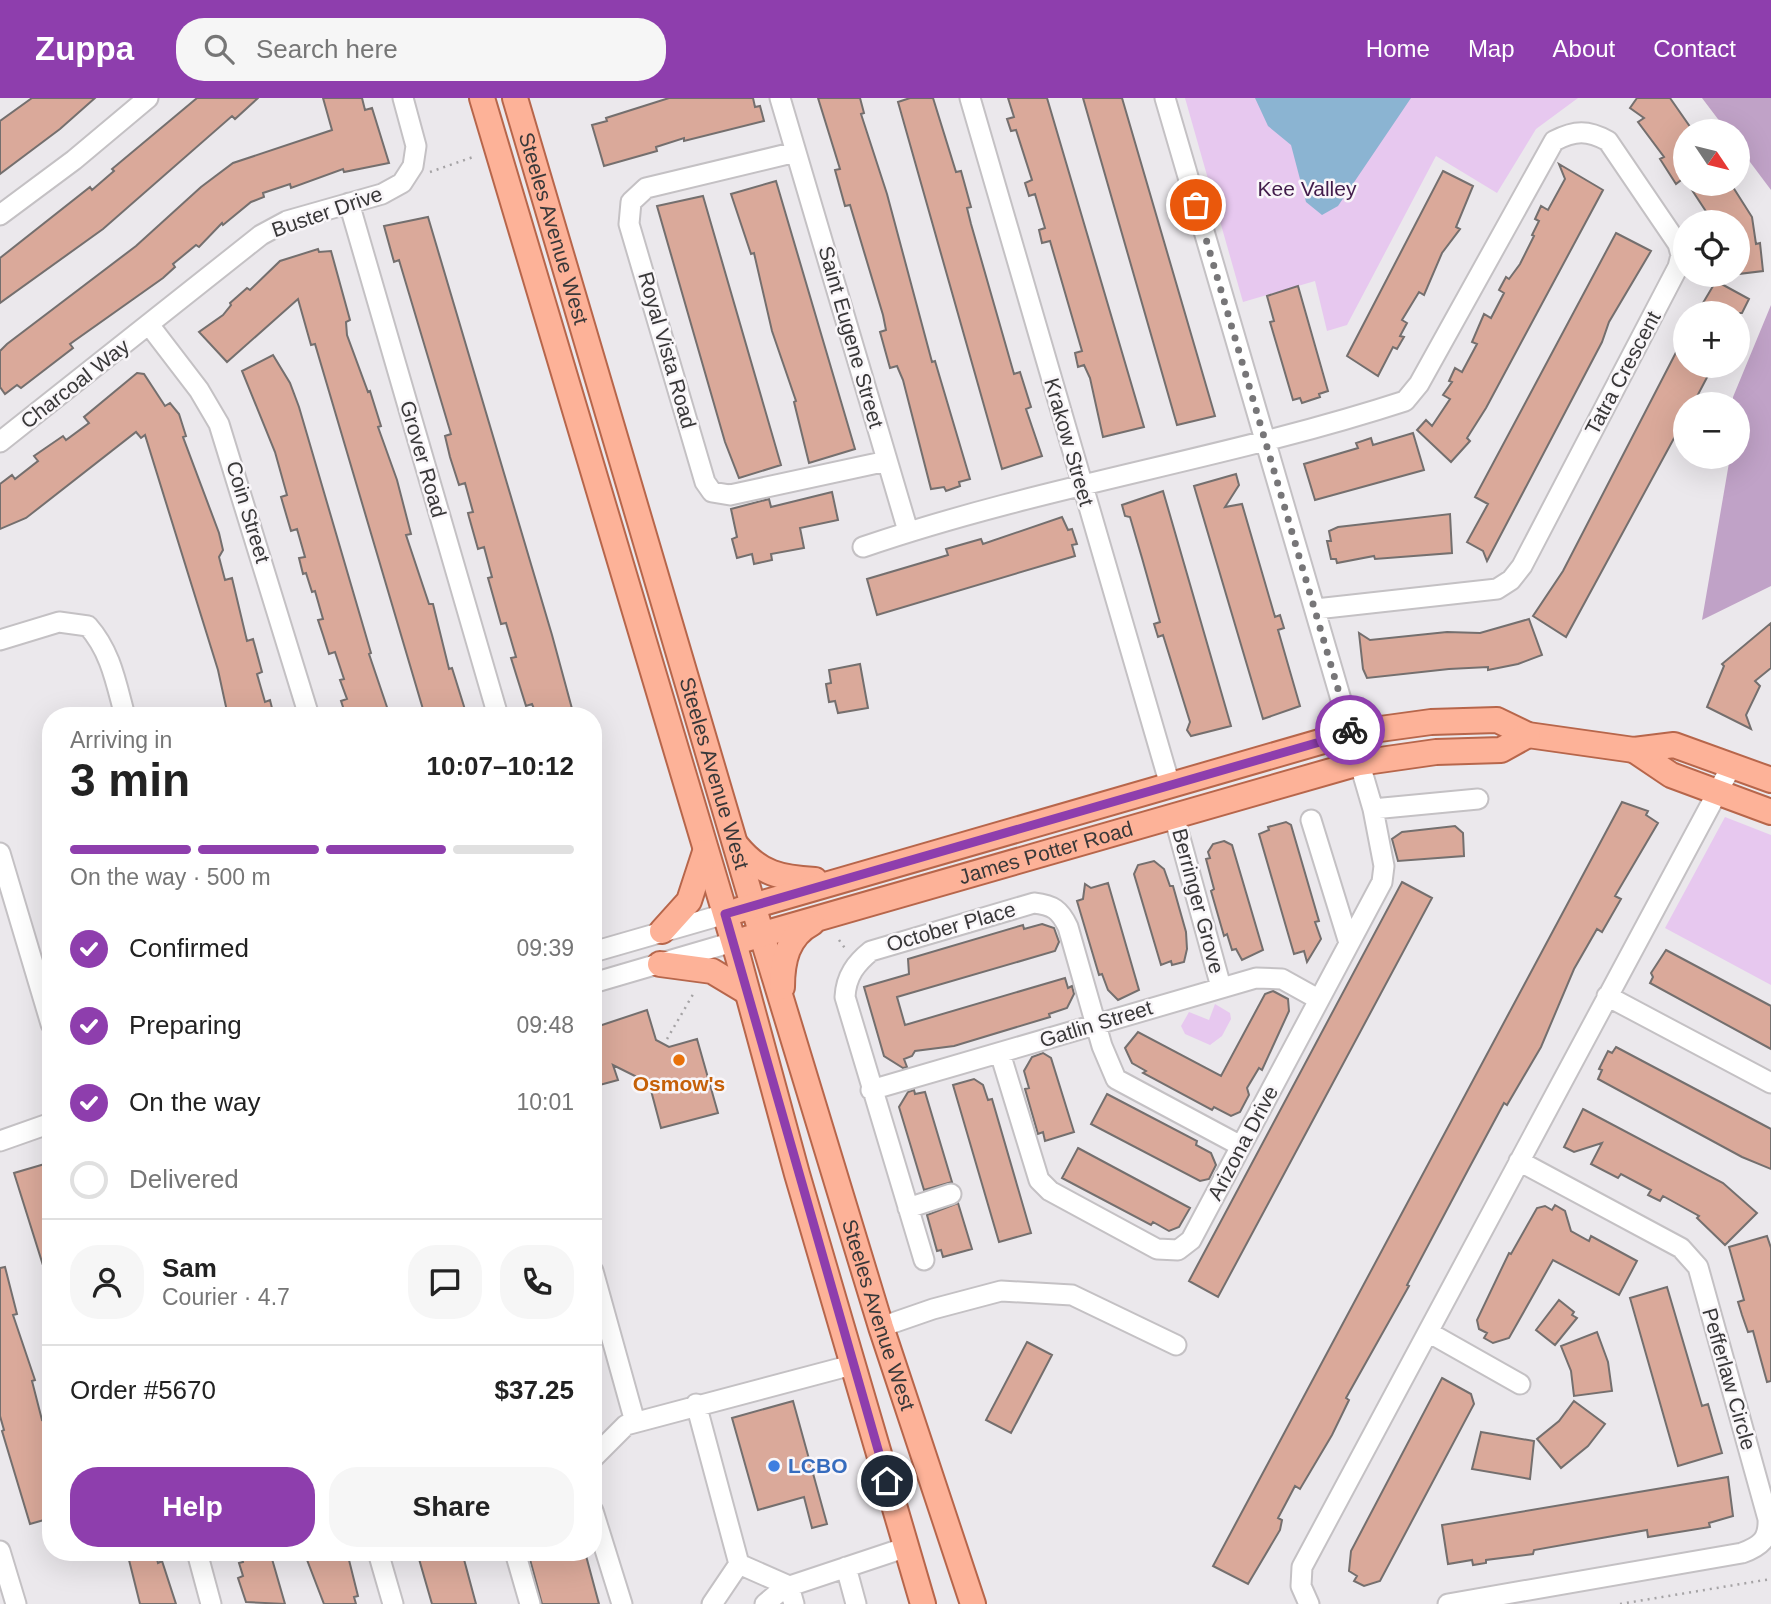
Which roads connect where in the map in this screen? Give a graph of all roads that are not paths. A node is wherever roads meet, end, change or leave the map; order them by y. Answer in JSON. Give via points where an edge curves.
{"nodes":[{"id":1,"x":148,"y":98,"type":"edge"},
{"id":2,"x":403,"y":98,"type":"edge"},
{"id":3,"x":482,"y":98,"type":"edge"},
{"id":4,"x":515,"y":98,"type":"edge"},
{"id":5,"x":780,"y":98,"type":"edge"},
{"id":6,"x":970,"y":98,"type":"edge"},
{"id":7,"x":1166,"y":98,"type":"edge"},
{"id":8,"x":796,"y":152,"type":"junction"},
{"id":9,"x":349,"y":202,"type":"junction"},
{"id":10,"x":0,"y":215,"type":"edge"},
{"id":11,"x":150,"y":326,"type":"junction"},
{"id":12,"x":0,"y":442,"type":"edge"},
{"id":13,"x":1265,"y":442,"type":"junction"},
{"id":14,"x":887,"y":461,"type":"junction"},
{"id":15,"x":1081,"y":484,"type":"junction"},
{"id":16,"x":908,"y":531,"type":"junction"},
{"id":17,"x":863,"y":547,"type":"dead end"},
{"id":18,"x":1316,"y":609,"type":"junction"},
{"id":19,"x":0,"y":640,"type":"edge"},
{"id":20,"x":123,"y":707,"type":"edge"},
{"id":21,"x":306,"y":707,"type":"edge"},
{"id":22,"x":495,"y":707,"type":"edge"},
{"id":23,"x":1351,"y":733,"type":"junction"},
{"id":24,"x":1528,"y":735,"type":"junction"},
{"id":25,"x":1634,"y":750,"type":"junction"},
{"id":26,"x":1359,"y":763,"type":"junction"},
{"id":27,"x":1732,"y":765,"type":"junction"},
{"id":28,"x":1771,"y":780,"type":"edge"},
{"id":29,"x":1170,"y":785,"type":"junction"},
{"id":30,"x":1718,"y":792,"type":"junction"},
{"id":31,"x":1478,"y":799,"type":"dead end"},
{"id":32,"x":1373,"y":809,"type":"junction"},
{"id":33,"x":1771,"y":813,"type":"edge"},
{"id":34,"x":1174,"y":816,"type":"junction"},
{"id":35,"x":1311,"y":820,"type":"dead end"},
{"id":36,"x":732,"y":835,"type":"junction"},
{"id":37,"x":705,"y":852,"type":"junction"},
{"id":38,"x":0,"y":853,"type":"edge"},
{"id":39,"x":830,"y":881,"type":"junction"},
{"id":40,"x":754,"y":905,"type":"junction"},
{"id":41,"x":725,"y":914,"type":"junction"},
{"id":42,"x":828,"y":916,"type":"junction"},
{"id":43,"x":662,"y":931,"type":"junction"},
{"id":44,"x":762,"y":936,"type":"junction"},
{"id":45,"x":733,"y":942,"type":"junction"},
{"id":46,"x":1349,"y":943,"type":"junction"},
{"id":47,"x":602,"y":949,"type":"edge"},
{"id":48,"x":660,"y":964,"type":"junction"},
{"id":49,"x":602,"y":980,"type":"edge"},
{"id":50,"x":1221,"y":987,"type":"junction"},
{"id":51,"x":747,"y":992,"type":"junction"},
{"id":52,"x":42,"y":994,"type":"edge"},
{"id":53,"x":1607,"y":996,"type":"junction"},
{"id":54,"x":1318,"y":999,"type":"junction"},
{"id":55,"x":785,"y":1010,"type":"junction"},
{"id":56,"x":1096,"y":1024,"type":"junction"},
{"id":57,"x":1000,"y":1053,"type":"junction"},
{"id":58,"x":1771,"y":1083,"type":"edge"},
{"id":59,"x":871,"y":1090,"type":"junction"},
{"id":60,"x":42,"y":1126,"type":"edge"},
{"id":61,"x":0,"y":1141,"type":"edge"},
{"id":62,"x":1241,"y":1146,"type":"junction"},
{"id":63,"x":1519,"y":1161,"type":"junction"},
{"id":64,"x":951,"y":1194,"type":"dead end"},
{"id":65,"x":908,"y":1208,"type":"junction"},
{"id":66,"x":924,"y":1260,"type":"dead end"},
{"id":67,"x":602,"y":1303,"type":"edge"},
{"id":68,"x":881,"y":1327,"type":"junction"},
{"id":69,"x":1428,"y":1332,"type":"junction"},
{"id":70,"x":1176,"y":1345,"type":"dead end"},
{"id":71,"x":852,"y":1364,"type":"junction"},
{"id":72,"x":1520,"y":1384,"type":"dead end"},
{"id":73,"x":696,"y":1404,"type":"junction"},
{"id":74,"x":635,"y":1422,"type":"junction"},
{"id":75,"x":602,"y":1449,"type":"edge"},
{"id":76,"x":602,"y":1540,"type":"edge"},
{"id":77,"x":907,"y":1547,"type":"junction"},
{"id":78,"x":0,"y":1551,"type":"edge"},
{"id":79,"x":199,"y":1561,"type":"edge"},
{"id":80,"x":381,"y":1561,"type":"edge"},
{"id":81,"x":517,"y":1561,"type":"edge"},
{"id":82,"x":739,"y":1564,"type":"junction"},
{"id":83,"x":846,"y":1567,"type":"junction"},
{"id":84,"x":791,"y":1595,"type":"edge"},
{"id":85,"x":16,"y":1604,"type":"edge"},
{"id":86,"x":211,"y":1604,"type":"edge"},
{"id":87,"x":393,"y":1604,"type":"edge"},
{"id":88,"x":530,"y":1604,"type":"edge"},
{"id":89,"x":622,"y":1604,"type":"edge"},
{"id":90,"x":712,"y":1604,"type":"edge"},
{"id":91,"x":765,"y":1604,"type":"edge"},
{"id":92,"x":856,"y":1604,"type":"edge"},
{"id":93,"x":923,"y":1604,"type":"edge"},
{"id":94,"x":973,"y":1604,"type":"edge"},
{"id":95,"x":1309,"y":1604,"type":"edge"},
{"id":96,"x":1447,"y":1604,"type":"edge"}],
"edges":[{"from":1,"to":10,"type":"street"},
{"from":2,"to":9,"type":"street","name":"Buster Drive","via":[[416,146],[413,166],[402,183],[382,194]]},
{"from":3,"to":37,"type":"main road","name":"Steeles Avenue West"},
{"from":4,"to":36,"type":"main road","name":"Steeles Avenue West"},
{"from":5,"to":8,"type":"street","name":"Saint Eugene Street"},
{"from":6,"to":15,"type":"street","name":"Krakow Street"},
{"from":7,"to":13,"type":"street"},
{"from":8,"to":14,"type":"street","name":"Saint Eugene Street"},
{"from":8,"to":14,"type":"street","name":"Royal Vista Road","via":[[646,188],[631,202],[629,224],[705,482],[712,492],[730,495]]},
{"from":9,"to":11,"type":"street","name":"Buster Drive","via":[[287,221],[261,236]]},
{"from":9,"to":22,"type":"street","name":"Grover Road"},
{"from":11,"to":12,"type":"street","name":"Charcoal Way"},
{"from":11,"to":21,"type":"street","name":"Coin Street","via":[[219,424]]},
{"from":13,"to":15,"type":"street"},
{"from":13,"to":18,"type":"street"},
{"from":13,"to":18,"type":"street","name":"Tatra Crescent","via":[[1405,401],[1419,384],[1545,155],[1554,141],[1570,133],[1591,132],[1608,141],[1678,244],[1681,255],[1672,280],[1511,580],[1497,589]]},
{"from":14,"to":16,"type":"street","name":"Saint Eugene Street"},
{"from":15,"to":16,"type":"street"},
{"from":15,"to":29,"type":"street","name":"Krakow Street"},
{"from":16,"to":17,"type":"street"},
{"from":18,"to":23,"type":"street"},
{"from":19,"to":20,"type":"street","via":[[59,622],[88,626],[111,662]]},
{"from":23,"to":24,"type":"main road","name":"James Potter Road","via":[[1431,722],[1497,720]]},
{"from":23,"to":26,"type":"street"},
{"from":23,"to":29,"type":"main road","name":"James Potter Road"},
{"from":24,"to":25,"type":"main road","name":"James Potter Road"},
{"from":24,"to":26,"type":"main road","name":"James Potter Road","via":[[1501,750],[1436,752]]},
{"from":25,"to":27,"type":"main road","name":"James Potter Road","via":[[1674,745]]},
{"from":25,"to":30,"type":"main road","name":"James Potter Road","via":[[1671,775]]},
{"from":26,"to":32,"type":"street","name":"Arizona Drive"},
{"from":26,"to":34,"type":"main road","name":"James Potter Road"},
{"from":27,"to":28,"type":"main road","name":"James Potter Road"},
{"from":27,"to":30,"type":"street"},
{"from":29,"to":39,"type":"main road","name":"James Potter Road"},
{"from":30,"to":33,"type":"main road","name":"James Potter Road"},
{"from":30,"to":53,"type":"street"},
{"from":31,"to":32,"type":"street"},
{"from":32,"to":46,"type":"street","name":"Arizona Drive","via":[[1384,866],[1382,882]]},
{"from":34,"to":42,"type":"main road","name":"James Potter Road"},
{"from":34,"to":50,"type":"street","name":"Berringer Grove"},
{"from":35,"to":46,"type":"street"},
{"from":36,"to":39,"type":"main road","via":[[750,862],[763,871],[786,878]]},
{"from":36,"to":40,"type":"main road","name":"Steeles Avenue West"},
{"from":37,"to":41,"type":"main road","name":"Steeles Avenue West"},
{"from":37,"to":43,"type":"main road","via":[[689,901]]},
{"from":38,"to":52,"type":"street"},
{"from":39,"to":40,"type":"main road","name":"James Potter Road"},
{"from":40,"to":41,"type":"main road","name":"James Potter Road"},
{"from":40,"to":44,"type":"main road","name":"Steeles Avenue West"},
{"from":41,"to":43,"type":"street"},
{"from":41,"to":45,"type":"main road","name":"Steeles Avenue West"},
{"from":42,"to":44,"type":"main road","name":"James Potter Road"},
{"from":42,"to":55,"type":"main road","via":[[805,927],[787,949],[782,967]]},
{"from":43,"to":47,"type":"street"},
{"from":44,"to":45,"type":"main road","name":"James Potter Road"},
{"from":44,"to":55,"type":"main road","name":"Steeles Avenue West"},
{"from":45,"to":48,"type":"street"},
{"from":45,"to":51,"type":"main road","name":"Steeles Avenue West"},
{"from":46,"to":54,"type":"street","name":"Arizona Drive"},
{"from":48,"to":49,"type":"street"},
{"from":48,"to":51,"type":"main road","via":[[712,971]]},
{"from":50,"to":54,"type":"street","name":"Gatlin Street","via":[[1269,976]]},
{"from":50,"to":56,"type":"street","name":"Gatlin Street"},
{"from":51,"to":71,"type":"main road","name":"Steeles Avenue West"},
{"from":53,"to":58,"type":"street"},
{"from":53,"to":63,"type":"street"},
{"from":54,"to":62,"type":"street","name":"Arizona Drive"},
{"from":55,"to":68,"type":"main road","name":"Steeles Avenue West"},
{"from":56,"to":57,"type":"street","name":"Gatlin Street"},
{"from":56,"to":59,"type":"street","name":"October Place","via":[[1061,912],[1034,902],[871,951],[858,961],[845,996]]},
{"from":56,"to":62,"type":"street","via":[[1116,1079]]},
{"from":57,"to":59,"type":"street","name":"Gatlin Street"},
{"from":57,"to":62,"type":"street","name":"Arizona Drive","via":[[1039,1180],[1050,1191],[1157,1249],[1178,1250],[1191,1240]]},
{"from":59,"to":65,"type":"street","name":"October Place"},
{"from":60,"to":61,"type":"street"},
{"from":63,"to":69,"type":"street"},
{"from":63,"to":96,"type":"street","name":"Pefferlaw Circle","via":[[1681,1248],[1698,1268],[1769,1532],[1764,1541],[1742,1553]]},
{"from":64,"to":65,"type":"street"},
{"from":65,"to":66,"type":"street","name":"October Place"},
{"from":67,"to":74,"type":"street"},
{"from":68,"to":70,"type":"street","via":[[1001,1291],[1072,1295]]},
{"from":68,"to":94,"type":"main road","name":"Steeles Avenue West"},
{"from":69,"to":72,"type":"street"},
{"from":69,"to":95,"type":"street","via":[[1303,1567],[1301,1586]]},
{"from":71,"to":73,"type":"street"},
{"from":71,"to":77,"type":"main road","name":"Steeles Avenue West"},
{"from":73,"to":74,"type":"street"},
{"from":73,"to":82,"type":"street"},
{"from":74,"to":75,"type":"street"},
{"from":76,"to":89,"type":"street"},
{"from":77,"to":83,"type":"street"},
{"from":77,"to":93,"type":"main road","name":"Steeles Avenue West"},
{"from":78,"to":85,"type":"street"},
{"from":79,"to":86,"type":"street"},
{"from":80,"to":87,"type":"street"},
{"from":81,"to":88,"type":"street"},
{"from":82,"to":84,"type":"street"},
{"from":82,"to":90,"type":"street"},
{"from":83,"to":84,"type":"street"},
{"from":83,"to":92,"type":"street"},
{"from":84,"to":91,"type":"street"}]}
